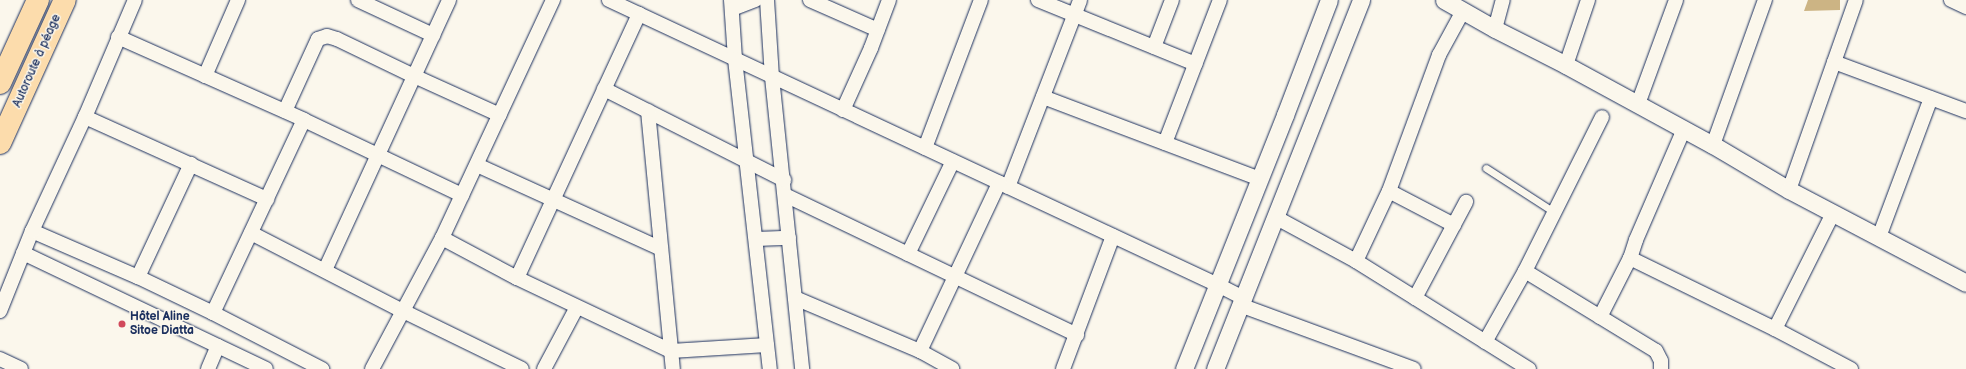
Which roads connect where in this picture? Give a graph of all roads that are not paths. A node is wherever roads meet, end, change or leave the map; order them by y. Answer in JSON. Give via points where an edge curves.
{"nodes":[{"id":1,"x":38,"y":0,"type":"edge"},
{"id":2,"x":65,"y":0,"type":"edge"},
{"id":3,"x":135,"y":0,"type":"edge"},
{"id":4,"x":238,"y":0,"type":"edge"},
{"id":5,"x":358,"y":0,"type":"edge"},
{"id":6,"x":449,"y":0,"type":"edge"},
{"id":7,"x":553,"y":0,"type":"edge"},
{"id":8,"x":609,"y":0,"type":"edge"},
{"id":9,"x":755,"y":0,"type":"edge"},
{"id":10,"x":767,"y":0,"type":"edge"},
{"id":11,"x":810,"y":0,"type":"edge"},
{"id":12,"x":889,"y":0,"type":"edge"},
{"id":13,"x":981,"y":0,"type":"edge"},
{"id":14,"x":1038,"y":0,"type":"edge"},
{"id":15,"x":1080,"y":0,"type":"edge"},
{"id":16,"x":1172,"y":0,"type":"edge"},
{"id":17,"x":1220,"y":0,"type":"edge"},
{"id":18,"x":1329,"y":0,"type":"edge"},
{"id":19,"x":1361,"y":0,"type":"edge"},
{"id":20,"x":1444,"y":0,"type":"edge"},
{"id":21,"x":1503,"y":0,"type":"edge"},
{"id":22,"x":1588,"y":0,"type":"edge"},
{"id":23,"x":1676,"y":0,"type":"edge"},
{"id":24,"x":1766,"y":0,"type":"edge"},
{"id":25,"x":1856,"y":0,"type":"edge"},
{"id":26,"x":1951,"y":0,"type":"edge"},
{"id":27,"x":732,"y":4,"type":"edge"},
{"id":28,"x":1966,"y":7,"type":"edge"},
{"id":29,"x":1463,"y":11,"type":"junction"},
{"id":30,"x":639,"y":14,"type":"junction"},
{"id":31,"x":1075,"y":15,"type":"junction"},
{"id":32,"x":1495,"y":29,"type":"junction"},
{"id":33,"x":878,"y":30,"type":"junction"},
{"id":34,"x":433,"y":35,"type":"junction"},
{"id":35,"x":118,"y":38,"type":"junction"},
{"id":36,"x":1154,"y":47,"type":"junction"},
{"id":37,"x":735,"y":59,"type":"junction"},
{"id":38,"x":1834,"y":62,"type":"junction"},
{"id":39,"x":1196,"y":64,"type":"junction"},
{"id":40,"x":1566,"y":65,"type":"junction"},
{"id":41,"x":206,"y":76,"type":"junction"},
{"id":42,"x":414,"y":76,"type":"junction"},
{"id":43,"x":772,"y":77,"type":"junction"},
{"id":44,"x":0,"y":83,"type":"edge"},
{"id":45,"x":604,"y":89,"type":"junction"},
{"id":46,"x":1043,"y":97,"type":"junction"},
{"id":47,"x":1931,"y":98,"type":"junction"},
{"id":48,"x":1638,"y":104,"type":"junction"},
{"id":49,"x":843,"y":110,"type":"junction"},
{"id":50,"x":285,"y":111,"type":"junction"},
{"id":51,"x":648,"y":111,"type":"junction"},
{"id":52,"x":1966,"y":112,"type":"edge"},
{"id":53,"x":500,"y":115,"type":"junction"},
{"id":54,"x":85,"y":117,"type":"junction"},
{"id":55,"x":1602,"y":117,"type":"dead end"},
{"id":56,"x":304,"y":120,"type":"junction"},
{"id":57,"x":1684,"y":129,"type":"junction"},
{"id":58,"x":0,"y":143,"type":"edge"},
{"id":59,"x":1165,"y":143,"type":"junction"},
{"id":60,"x":1713,"y":145,"type":"junction"},
{"id":61,"x":925,"y":148,"type":"junction"},
{"id":62,"x":378,"y":156,"type":"junction"},
{"id":63,"x":953,"y":161,"type":"junction"},
{"id":64,"x":748,"y":162,"type":"junction"},
{"id":65,"x":191,"y":164,"type":"junction"},
{"id":66,"x":477,"y":165,"type":"junction"},
{"id":67,"x":1486,"y":168,"type":"dead end"},
{"id":68,"x":1260,"y":179,"type":"junction"},
{"id":69,"x":784,"y":180,"type":"junction"},
{"id":70,"x":1003,"y":185,"type":"junction"},
{"id":71,"x":1789,"y":190,"type":"junction"},
{"id":72,"x":1388,"y":191,"type":"junction"},
{"id":73,"x":462,"y":195,"type":"junction"},
{"id":74,"x":785,"y":195,"type":"junction"},
{"id":75,"x":267,"y":199,"type":"junction"},
{"id":76,"x":553,"y":200,"type":"junction"},
{"id":77,"x":1466,"y":202,"type":"dead end"},
{"id":78,"x":1554,"y":212,"type":"junction"},
{"id":79,"x":1833,"y":213,"type":"junction"},
{"id":80,"x":1275,"y":217,"type":"junction"},
{"id":81,"x":1454,"y":225,"type":"junction"},
{"id":82,"x":32,"y":231,"type":"junction"},
{"id":83,"x":251,"y":233,"type":"junction"},
{"id":84,"x":1113,"y":236,"type":"junction"},
{"id":85,"x":442,"y":238,"type":"junction"},
{"id":86,"x":790,"y":238,"type":"junction"},
{"id":87,"x":1879,"y":238,"type":"junction"},
{"id":88,"x":756,"y":239,"type":"junction"},
{"id":89,"x":661,"y":249,"type":"junction"},
{"id":90,"x":22,"y":253,"type":"junction"},
{"id":91,"x":908,"y":254,"type":"junction"},
{"id":92,"x":1630,"y":258,"type":"junction"},
{"id":93,"x":1356,"y":261,"type":"junction"},
{"id":94,"x":325,"y":270,"type":"junction"},
{"id":95,"x":1525,"y":271,"type":"junction"},
{"id":96,"x":955,"y":276,"type":"junction"},
{"id":97,"x":138,"y":277,"type":"junction"},
{"id":98,"x":517,"y":278,"type":"junction"},
{"id":99,"x":1966,"y":283,"type":"edge"},
{"id":100,"x":1218,"y":285,"type":"junction"},
{"id":101,"x":795,"y":298,"type":"junction"},
{"id":102,"x":1416,"y":298,"type":"junction"},
{"id":103,"x":1242,"y":302,"type":"junction"},
{"id":104,"x":577,"y":307,"type":"junction"},
{"id":105,"x":0,"y":311,"type":"edge"},
{"id":106,"x":403,"y":311,"type":"junction"},
{"id":107,"x":213,"y":313,"type":"junction"},
{"id":108,"x":1600,"y":317,"type":"junction"},
{"id":109,"x":1775,"y":329,"type":"junction"},
{"id":110,"x":1076,"y":335,"type":"junction"},
{"id":111,"x":1485,"y":342,"type":"junction"},
{"id":112,"x":767,"y":345,"type":"junction"},
{"id":113,"x":218,"y":346,"type":"junction"},
{"id":114,"x":671,"y":351,"type":"junction"},
{"id":115,"x":920,"y":351,"type":"junction"},
{"id":116,"x":0,"y":359,"type":"edge"},
{"id":117,"x":21,"y":369,"type":"edge"},
{"id":118,"x":208,"y":369,"type":"edge"},
{"id":119,"x":266,"y":369,"type":"edge"},
{"id":120,"x":322,"y":369,"type":"edge"},
{"id":121,"x":372,"y":369,"type":"edge"},
{"id":122,"x":522,"y":369,"type":"edge"},
{"id":123,"x":544,"y":369,"type":"edge"},
{"id":124,"x":673,"y":369,"type":"edge"},
{"id":125,"x":770,"y":369,"type":"edge"},
{"id":126,"x":802,"y":369,"type":"edge"},
{"id":127,"x":952,"y":369,"type":"edge"},
{"id":128,"x":1063,"y":369,"type":"edge"},
{"id":129,"x":1184,"y":369,"type":"edge"},
{"id":130,"x":1215,"y":369,"type":"edge"},
{"id":131,"x":1414,"y":369,"type":"edge"},
{"id":132,"x":1529,"y":369,"type":"edge"},
{"id":133,"x":1661,"y":369,"type":"edge"},
{"id":134,"x":1851,"y":369,"type":"edge"}],
"edges":[{"from":1,"to":44,"type":"highway"},
{"from":2,"to":58,"type":"highway","name":"Autoroute à péage"},
{"from":3,"to":35,"type":"street"},
{"from":4,"to":41,"type":"street"},
{"from":5,"to":34,"type":"street"},
{"from":6,"to":34,"type":"street"},
{"from":7,"to":53,"type":"street"},
{"from":8,"to":30,"type":"street"},
{"from":9,"to":27,"type":"street"},
{"from":10,"to":43,"type":"street"},
{"from":11,"to":33,"type":"street"},
{"from":12,"to":33,"type":"street"},
{"from":13,"to":61,"type":"street"},
{"from":14,"to":31,"type":"street"},
{"from":15,"to":31,"type":"street"},
{"from":16,"to":36,"type":"street"},
{"from":17,"to":39,"type":"street"},
{"from":18,"to":68,"type":"street"},
{"from":19,"to":80,"type":"street"},
{"from":20,"to":29,"type":"street"},
{"from":21,"to":32,"type":"street"},
{"from":22,"to":40,"type":"street"},
{"from":23,"to":48,"type":"street"},
{"from":24,"to":60,"type":"street"},
{"from":25,"to":38,"type":"street"},
{"from":26,"to":28,"type":"street"},
{"from":27,"to":37,"type":"street"},
{"from":29,"to":32,"type":"street"},
{"from":29,"to":72,"type":"street","via":[[1439,55]]},
{"from":30,"to":37,"type":"street"},
{"from":30,"to":45,"type":"street"},
{"from":31,"to":36,"type":"street"},
{"from":31,"to":46,"type":"street"},
{"from":32,"to":40,"type":"street"},
{"from":33,"to":49,"type":"street"},
{"from":34,"to":42,"type":"street"},
{"from":35,"to":41,"type":"street"},
{"from":35,"to":54,"type":"street"},
{"from":36,"to":39,"type":"street"},
{"from":37,"to":43,"type":"street"},
{"from":37,"to":64,"type":"street"},
{"from":38,"to":47,"type":"street"},
{"from":38,"to":71,"type":"street"},
{"from":39,"to":59,"type":"street"},
{"from":40,"to":48,"type":"street"},
{"from":41,"to":50,"type":"street"},
{"from":42,"to":50,"type":"street","via":[[327,36],[318,39]]},
{"from":42,"to":53,"type":"street"},
{"from":42,"to":62,"type":"street"},
{"from":43,"to":49,"type":"street"},
{"from":43,"to":69,"type":"street"},
{"from":45,"to":51,"type":"street"},
{"from":45,"to":76,"type":"street"},
{"from":46,"to":59,"type":"street"},
{"from":46,"to":70,"type":"street"},
{"from":47,"to":52,"type":"street"},
{"from":47,"to":87,"type":"street"},
{"from":48,"to":57,"type":"street"},
{"from":49,"to":61,"type":"street"},
{"from":50,"to":56,"type":"street"},
{"from":51,"to":64,"type":"street"},
{"from":51,"to":89,"type":"street"},
{"from":53,"to":66,"type":"street"},
{"from":54,"to":65,"type":"street"},
{"from":54,"to":82,"type":"street"},
{"from":55,"to":78,"type":"street"},
{"from":56,"to":62,"type":"street"},
{"from":56,"to":75,"type":"street"},
{"from":57,"to":60,"type":"street"},
{"from":57,"to":92,"type":"street"},
{"from":59,"to":68,"type":"street"},
{"from":60,"to":71,"type":"street"},
{"from":61,"to":63,"type":"street"},
{"from":62,"to":73,"type":"street"},
{"from":62,"to":94,"type":"street"},
{"from":63,"to":70,"type":"street"},
{"from":63,"to":91,"type":"street"},
{"from":64,"to":69,"type":"street"},
{"from":64,"to":88,"type":"street"},
{"from":65,"to":75,"type":"street"},
{"from":65,"to":97,"type":"street"},
{"from":66,"to":73,"type":"street"},
{"from":66,"to":76,"type":"street"},
{"from":67,"to":78,"type":"lane"},
{"from":68,"to":100,"type":"street"},
{"from":69,"to":74,"type":"street"},
{"from":70,"to":84,"type":"street"},
{"from":70,"to":96,"type":"street"},
{"from":71,"to":79,"type":"street"},
{"from":72,"to":81,"type":"street"},
{"from":72,"to":93,"type":"street"},
{"from":73,"to":85,"type":"street"},
{"from":74,"to":86,"type":"street"},
{"from":74,"to":91,"type":"street"},
{"from":75,"to":83,"type":"street"},
{"from":76,"to":89,"type":"street"},
{"from":76,"to":98,"type":"street"},
{"from":77,"to":81,"type":"street"},
{"from":78,"to":95,"type":"street"},
{"from":79,"to":87,"type":"street"},
{"from":79,"to":109,"type":"street"},
{"from":80,"to":93,"type":"street"},
{"from":80,"to":103,"type":"street"},
{"from":81,"to":102,"type":"street"},
{"from":82,"to":90,"type":"street"},
{"from":82,"to":97,"type":"street"},
{"from":83,"to":94,"type":"street"},
{"from":83,"to":107,"type":"street"},
{"from":84,"to":100,"type":"street"},
{"from":84,"to":110,"type":"street"},
{"from":85,"to":98,"type":"street"},
{"from":85,"to":106,"type":"street"},
{"from":86,"to":88,"type":"street"},
{"from":86,"to":101,"type":"street"},
{"from":87,"to":99,"type":"street"},
{"from":88,"to":112,"type":"street"},
{"from":89,"to":114,"type":"street"},
{"from":90,"to":105,"type":"street"},
{"from":90,"to":113,"type":"street"},
{"from":91,"to":96,"type":"street"},
{"from":92,"to":108,"type":"street"},
{"from":92,"to":109,"type":"street"},
{"from":93,"to":102,"type":"street"},
{"from":94,"to":106,"type":"street"},
{"from":95,"to":108,"type":"street"},
{"from":95,"to":111,"type":"street"},
{"from":96,"to":110,"type":"street"},
{"from":96,"to":115,"type":"street"},
{"from":97,"to":107,"type":"street"},
{"from":98,"to":104,"type":"street"},
{"from":100,"to":103,"type":"street"},
{"from":100,"to":129,"type":"street"},
{"from":101,"to":115,"type":"street"},
{"from":101,"to":126,"type":"street"},
{"from":102,"to":111,"type":"street"},
{"from":103,"to":130,"type":"street"},
{"from":103,"to":131,"type":"street"},
{"from":104,"to":114,"type":"street"},
{"from":104,"to":123,"type":"street"},
{"from":106,"to":121,"type":"street"},
{"from":106,"to":122,"type":"street"},
{"from":107,"to":120,"type":"street"},
{"from":108,"to":133,"type":"street","via":[[1656,351],[1662,361]]},
{"from":109,"to":134,"type":"street"},
{"from":110,"to":128,"type":"street"},
{"from":111,"to":132,"type":"street"},
{"from":112,"to":114,"type":"street"},
{"from":112,"to":125,"type":"street"},
{"from":113,"to":118,"type":"street"},
{"from":113,"to":119,"type":"street"},
{"from":114,"to":124,"type":"street"},
{"from":115,"to":127,"type":"street"},
{"from":116,"to":117,"type":"street"}]}
